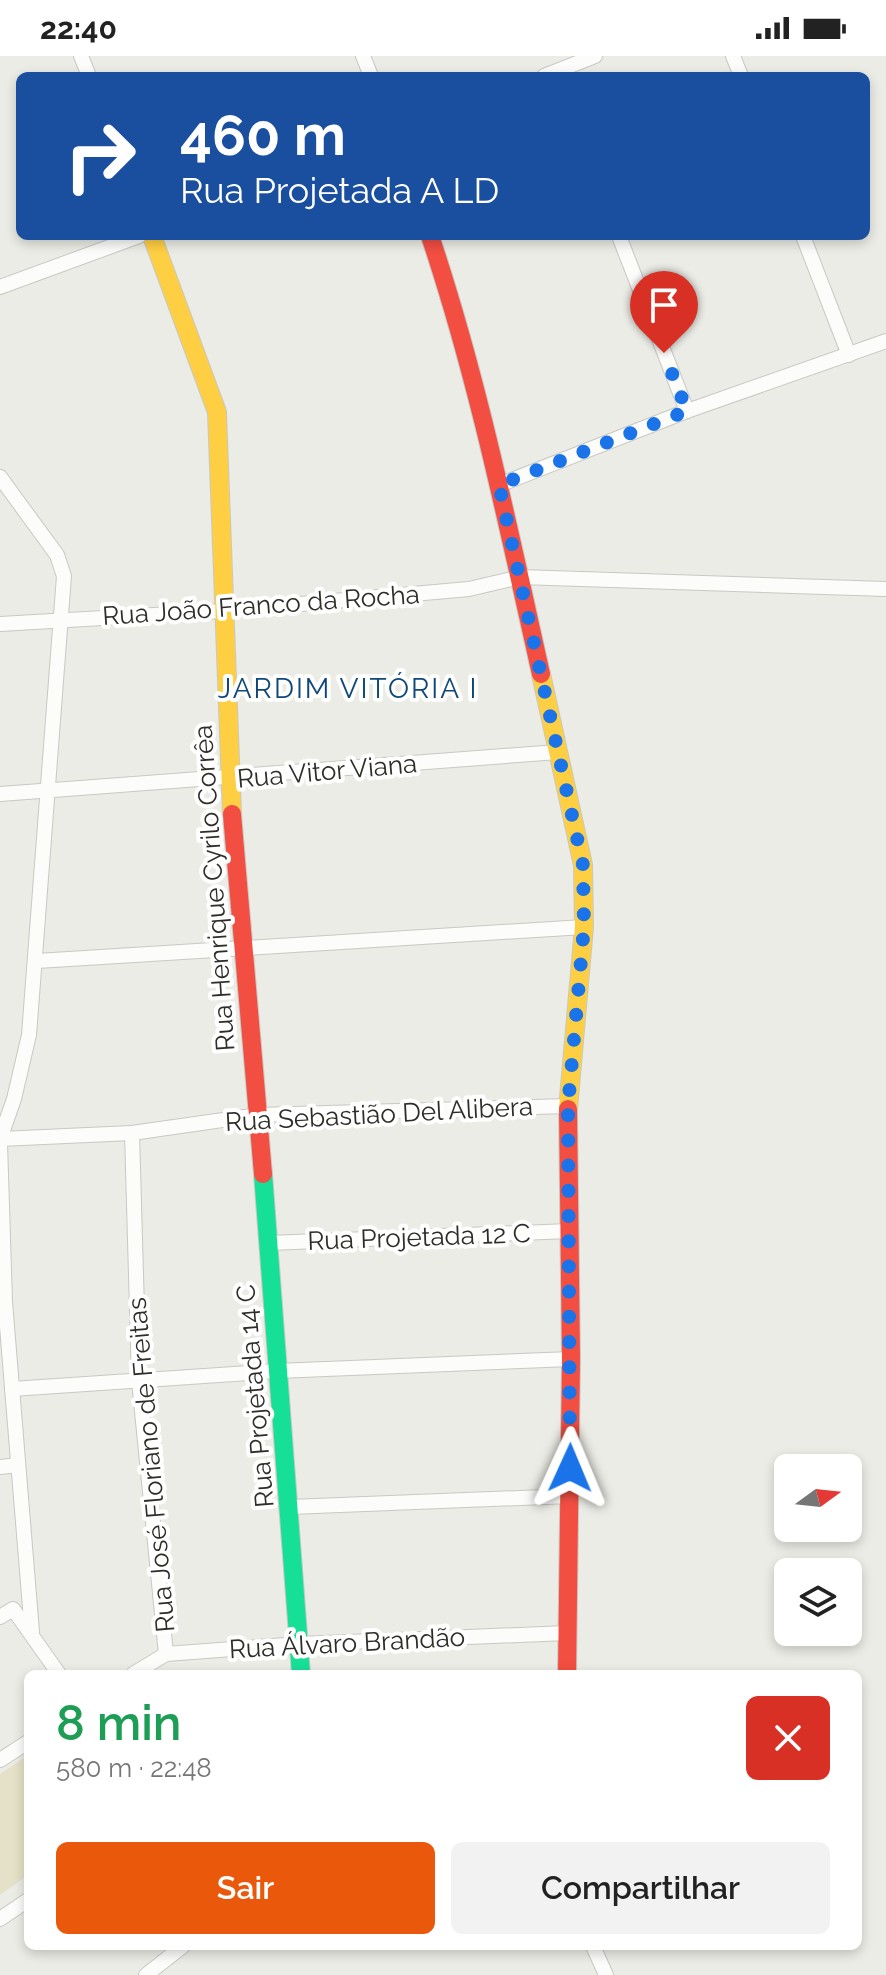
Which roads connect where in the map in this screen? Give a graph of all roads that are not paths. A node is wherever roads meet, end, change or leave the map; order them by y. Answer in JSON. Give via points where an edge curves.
{"nodes":[{"id":1,"x":595,"y":56,"type":"edge"},
{"id":2,"x":559,"y":72,"type":"edge"},
{"id":3,"x":128,"y":240,"type":"edge"},
{"id":4,"x":153,"y":240,"type":"edge"},
{"id":5,"x":431,"y":240,"type":"edge"},
{"id":6,"x":621,"y":240,"type":"edge"},
{"id":7,"x":805,"y":240,"type":"edge"},
{"id":8,"x":0,"y":287,"type":"edge"},
{"id":9,"x":886,"y":341,"type":"edge"},
{"id":10,"x":849,"y":355,"type":"junction"},
{"id":11,"x":687,"y":411,"type":"junction"},
{"id":12,"x":0,"y":477,"type":"edge"},
{"id":13,"x":499,"y":485,"type":"junction"},
{"id":14,"x":520,"y":577,"type":"junction"},
{"id":15,"x":886,"y":589,"type":"edge"},
{"id":16,"x":222,"y":611,"type":"junction"},
{"id":17,"x":62,"y":620,"type":"junction"},
{"id":18,"x":0,"y":624,"type":"edge"},
{"id":19,"x":558,"y":752,"type":"junction"},
{"id":20,"x":229,"y":779,"type":"junction"},
{"id":21,"x":49,"y":790,"type":"junction"},
{"id":22,"x":0,"y":794,"type":"edge"},
{"id":23,"x":584,"y":927,"type":"junction"},
{"id":24,"x":245,"y":946,"type":"junction"},
{"id":25,"x":37,"y":961,"type":"junction"},
{"id":26,"x":568,"y":1106,"type":"junction"},
{"id":27,"x":258,"y":1115,"type":"junction"},
{"id":28,"x":132,"y":1133,"type":"junction"},
{"id":29,"x":0,"y":1140,"type":"edge"},
{"id":30,"x":569,"y":1231,"type":"junction"},
{"id":31,"x":269,"y":1243,"type":"junction"},
{"id":32,"x":3,"y":1303,"type":"edge"},
{"id":33,"x":571,"y":1359,"type":"junction"},
{"id":34,"x":277,"y":1371,"type":"junction"},
{"id":35,"x":139,"y":1381,"type":"junction"},
{"id":36,"x":12,"y":1389,"type":"junction"},
{"id":37,"x":18,"y":1465,"type":"junction"},
{"id":38,"x":0,"y":1467,"type":"edge"},
{"id":39,"x":570,"y":1496,"type":"junction"},
{"id":40,"x":290,"y":1507,"type":"junction"},
{"id":41,"x":6,"y":1613,"type":"edge"},
{"id":42,"x":32,"y":1632,"type":"junction"},
{"id":43,"x":567,"y":1633,"type":"junction"},
{"id":44,"x":299,"y":1644,"type":"junction"},
{"id":45,"x":166,"y":1654,"type":"junction"},
{"id":46,"x":56,"y":1670,"type":"edge"},
{"id":47,"x":140,"y":1670,"type":"edge"},
{"id":48,"x":301,"y":1670,"type":"edge"},
{"id":49,"x":567,"y":1670,"type":"edge"},
{"id":50,"x":24,"y":1745,"type":"edge"},
{"id":51,"x":0,"y":1760,"type":"edge"},
{"id":52,"x":24,"y":1903,"type":"edge"},
{"id":53,"x":0,"y":1919,"type":"edge"},
{"id":54,"x":178,"y":1950,"type":"edge"},
{"id":55,"x":595,"y":1950,"type":"edge"},
{"id":56,"x":146,"y":1975,"type":"edge"},
{"id":57,"x":606,"y":1975,"type":"edge"}],
"edges":[{"from":1,"to":2,"type":"street"},
{"from":3,"to":8,"type":"street"},
{"from":4,"to":16,"type":"street","name":"Rua Henrique Cyrilo Corrêa","via":[[217,412]]},
{"from":5,"to":13,"type":"street"},
{"from":6,"to":11,"type":"street"},
{"from":7,"to":10,"type":"street"},
{"from":9,"to":10,"type":"street"},
{"from":10,"to":11,"type":"street"},
{"from":11,"to":13,"type":"street"},
{"from":12,"to":17,"type":"street","via":[[57,555],[64,576]]},
{"from":13,"to":14,"type":"street"},
{"from":14,"to":15,"type":"street","name":"Rua João Franco da Rocha"},
{"from":14,"to":16,"type":"street","name":"Rua João Franco da Rocha","via":[[469,589]]},
{"from":14,"to":19,"type":"street"},
{"from":16,"to":17,"type":"street","name":"Rua João Franco da Rocha"},
{"from":16,"to":20,"type":"street","name":"Rua Henrique Cyrilo Corrêa"},
{"from":17,"to":18,"type":"street","name":"Rua João Franco da Rocha"},
{"from":17,"to":21,"type":"street"},
{"from":19,"to":20,"type":"street","name":"Rua Vitor Viana"},
{"from":19,"to":23,"type":"street","via":[[583,865]]},
{"from":20,"to":21,"type":"street","name":"Rua Vitor Viana"},
{"from":20,"to":24,"type":"street","name":"Rua Henrique Cyrilo Corrêa"},
{"from":21,"to":22,"type":"street","name":"Rua Vitor Viana"},
{"from":21,"to":25,"type":"street"},
{"from":23,"to":24,"type":"street"},
{"from":23,"to":26,"type":"street"},
{"from":24,"to":25,"type":"street"},
{"from":24,"to":27,"type":"street","name":"Rua Henrique Cyrilo Corrêa"},
{"from":25,"to":29,"type":"street","via":[[29,1035]]},
{"from":26,"to":27,"type":"street","name":"Rua Sebastião Del Alibera"},
{"from":26,"to":30,"type":"street"},
{"from":27,"to":28,"type":"street","name":"Rua Sebastião Del Alibera"},
{"from":27,"to":31,"type":"street","name":"Rua Projetada 14 C"},
{"from":28,"to":29,"type":"street","name":"Rua Sebastião Del Alibera"},
{"from":28,"to":35,"type":"street","name":"Rua José Floriano de Freitas"},
{"from":29,"to":32,"type":"street"},
{"from":30,"to":31,"type":"street","name":"Rua Projetada 12 C"},
{"from":30,"to":33,"type":"street"},
{"from":31,"to":34,"type":"street","name":"Rua Projetada 14 C"},
{"from":32,"to":36,"type":"street"},
{"from":33,"to":34,"type":"street"},
{"from":33,"to":39,"type":"street"},
{"from":34,"to":35,"type":"street"},
{"from":34,"to":40,"type":"street","name":"Rua Projetada 14 C"},
{"from":35,"to":36,"type":"street"},
{"from":35,"to":45,"type":"street","name":"Rua José Floriano de Freitas"},
{"from":36,"to":37,"type":"street"},
{"from":37,"to":38,"type":"street"},
{"from":37,"to":42,"type":"street"},
{"from":39,"to":40,"type":"street"},
{"from":39,"to":43,"type":"street"},
{"from":40,"to":44,"type":"street","name":"Rua Projetada 14 C"},
{"from":41,"to":42,"type":"street"},
{"from":42,"to":46,"type":"street"},
{"from":43,"to":44,"type":"street","name":"Rua Álvaro Brandão"},
{"from":43,"to":49,"type":"street"},
{"from":44,"to":45,"type":"street","name":"Rua Álvaro Brandão"},
{"from":44,"to":48,"type":"street","name":"Rua Projetada 14 C"},
{"from":45,"to":47,"type":"street","name":"Rua Álvaro Brandão"},
{"from":50,"to":51,"type":"street"},
{"from":52,"to":53,"type":"street"},
{"from":54,"to":56,"type":"street"},
{"from":55,"to":57,"type":"street"}]}
